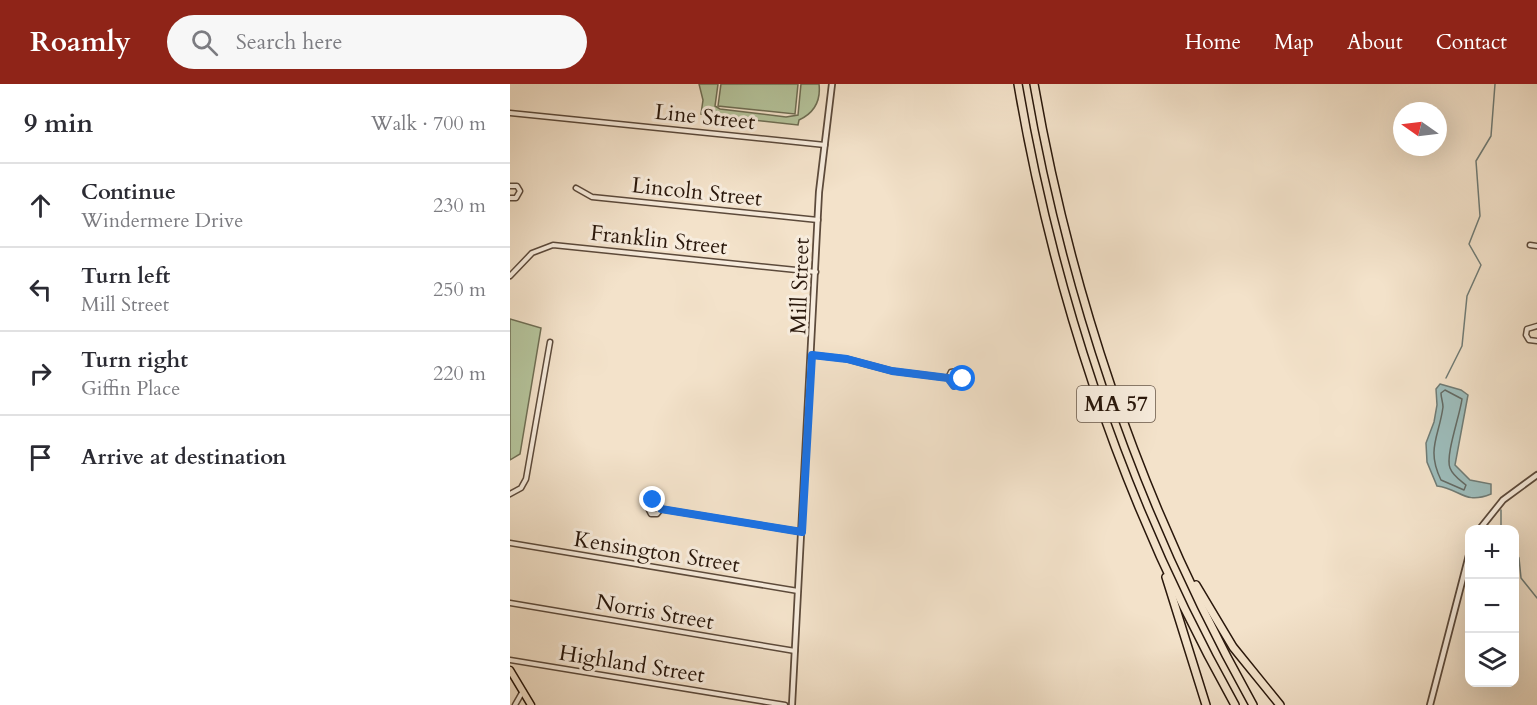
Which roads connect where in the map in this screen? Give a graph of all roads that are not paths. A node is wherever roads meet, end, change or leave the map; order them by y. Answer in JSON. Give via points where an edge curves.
{"nodes":[{"id":1,"x":832,"y":84,"type":"edge"},
{"id":2,"x":1018,"y":84,"type":"edge"},
{"id":3,"x":1034,"y":84,"type":"edge"},
{"id":4,"x":510,"y":113,"type":"edge"},
{"id":5,"x":825,"y":145,"type":"junction"},
{"id":6,"x":510,"y":186,"type":"edge"},
{"id":7,"x":576,"y":188,"type":"dead end"},
{"id":8,"x":510,"y":198,"type":"edge"},
{"id":9,"x":818,"y":220,"type":"junction"},
{"id":10,"x":1530,"y":245,"type":"dead end"},
{"id":11,"x":1537,"y":246,"type":"edge"},
{"id":12,"x":816,"y":272,"type":"junction"},
{"id":13,"x":510,"y":276,"type":"edge"},
{"id":14,"x":1537,"y":326,"type":"edge"},
{"id":15,"x":1537,"y":340,"type":"edge"},
{"id":16,"x":550,"y":342,"type":"dead end"},
{"id":17,"x":812,"y":355,"type":"junction"},
{"id":18,"x":948,"y":378,"type":"junction"},
{"id":19,"x":1537,"y":475,"type":"edge"},
{"id":20,"x":1151,"y":494,"type":"junction"},
{"id":21,"x":510,"y":495,"type":"edge"},
{"id":22,"x":661,"y":509,"type":"dead end"},
{"id":23,"x":1483,"y":525,"type":"edge"},
{"id":24,"x":802,"y":532,"type":"junction"},
{"id":25,"x":1150,"y":532,"type":"junction"},
{"id":26,"x":510,"y":543,"type":"edge"},
{"id":27,"x":1465,"y":570,"type":"edge"},
{"id":28,"x":798,"y":591,"type":"junction"},
{"id":29,"x":510,"y":603,"type":"edge"},
{"id":30,"x":795,"y":651,"type":"junction"},
{"id":31,"x":510,"y":660,"type":"edge"},
{"id":32,"x":510,"y":670,"type":"edge"},
{"id":33,"x":523,"y":691,"type":"junction"},
{"id":34,"x":515,"y":705,"type":"edge"},
{"id":35,"x":531,"y":705,"type":"edge"},
{"id":36,"x":785,"y":705,"type":"edge"},
{"id":37,"x":792,"y":705,"type":"edge"},
{"id":38,"x":1206,"y":705,"type":"edge"},
{"id":39,"x":1235,"y":705,"type":"edge"},
{"id":40,"x":1253,"y":705,"type":"edge"},
{"id":41,"x":1280,"y":705,"type":"edge"},
{"id":42,"x":1430,"y":705,"type":"edge"}],
"edges":[{"from":1,"to":5,"type":"street","name":"Mill Street"},
{"from":2,"to":25,"type":"highway","number":"MA 57","via":[[1038,189],[1073,322],[1109,429]]},
{"from":3,"to":20,"type":"highway","number":"MA 57","via":[[1080,291],[1111,390]]},
{"from":4,"to":5,"type":"street","name":"Line Street"},
{"from":5,"to":9,"type":"street","name":"Mill Street"},
{"from":6,"to":8,"type":"street","via":[[517,186],[520,193]]},
{"from":7,"to":9,"type":"street","name":"Lincoln Street","via":[[592,197]]},
{"from":9,"to":12,"type":"street","name":"Mill Street"},
{"from":10,"to":11,"type":"street"},
{"from":12,"to":13,"type":"street","name":"Franklin Street","via":[[550,245],[532,253]]},
{"from":12,"to":17,"type":"street","name":"Mill Street"},
{"from":14,"to":15,"type":"street","via":[[1527,329],[1526,335],[1529,340]]},
{"from":16,"to":21,"type":"street","via":[[526,480]]},
{"from":17,"to":18,"type":"street"},
{"from":17,"to":24,"type":"street","name":"Mill Street"},
{"from":18,"to":18,"type":"street","via":[[954,386],[963,379],[957,371]]},
{"from":19,"to":23,"type":"street","via":[[1503,500]]},
{"from":20,"to":40,"type":"highway","number":"MA 57","via":[[1200,604]]},
{"from":20,"to":41,"type":"highway","via":[[1219,626]]},
{"from":22,"to":24,"type":"street"},
{"from":24,"to":28,"type":"street","name":"Mill Street"},
{"from":25,"to":38,"type":"highway"},
{"from":25,"to":39,"type":"highway","number":"MA 57"},
{"from":26,"to":28,"type":"street","name":"Kensington Street"},
{"from":27,"to":42,"type":"street"},
{"from":28,"to":30,"type":"street","name":"Mill Street"},
{"from":29,"to":30,"type":"street","name":"Norris Street"},
{"from":30,"to":37,"type":"street","name":"Mill Street"},
{"from":31,"to":36,"type":"street","name":"Highland Street"},
{"from":32,"to":33,"type":"main road"},
{"from":33,"to":34,"type":"street"},
{"from":33,"to":35,"type":"main road"}]}
